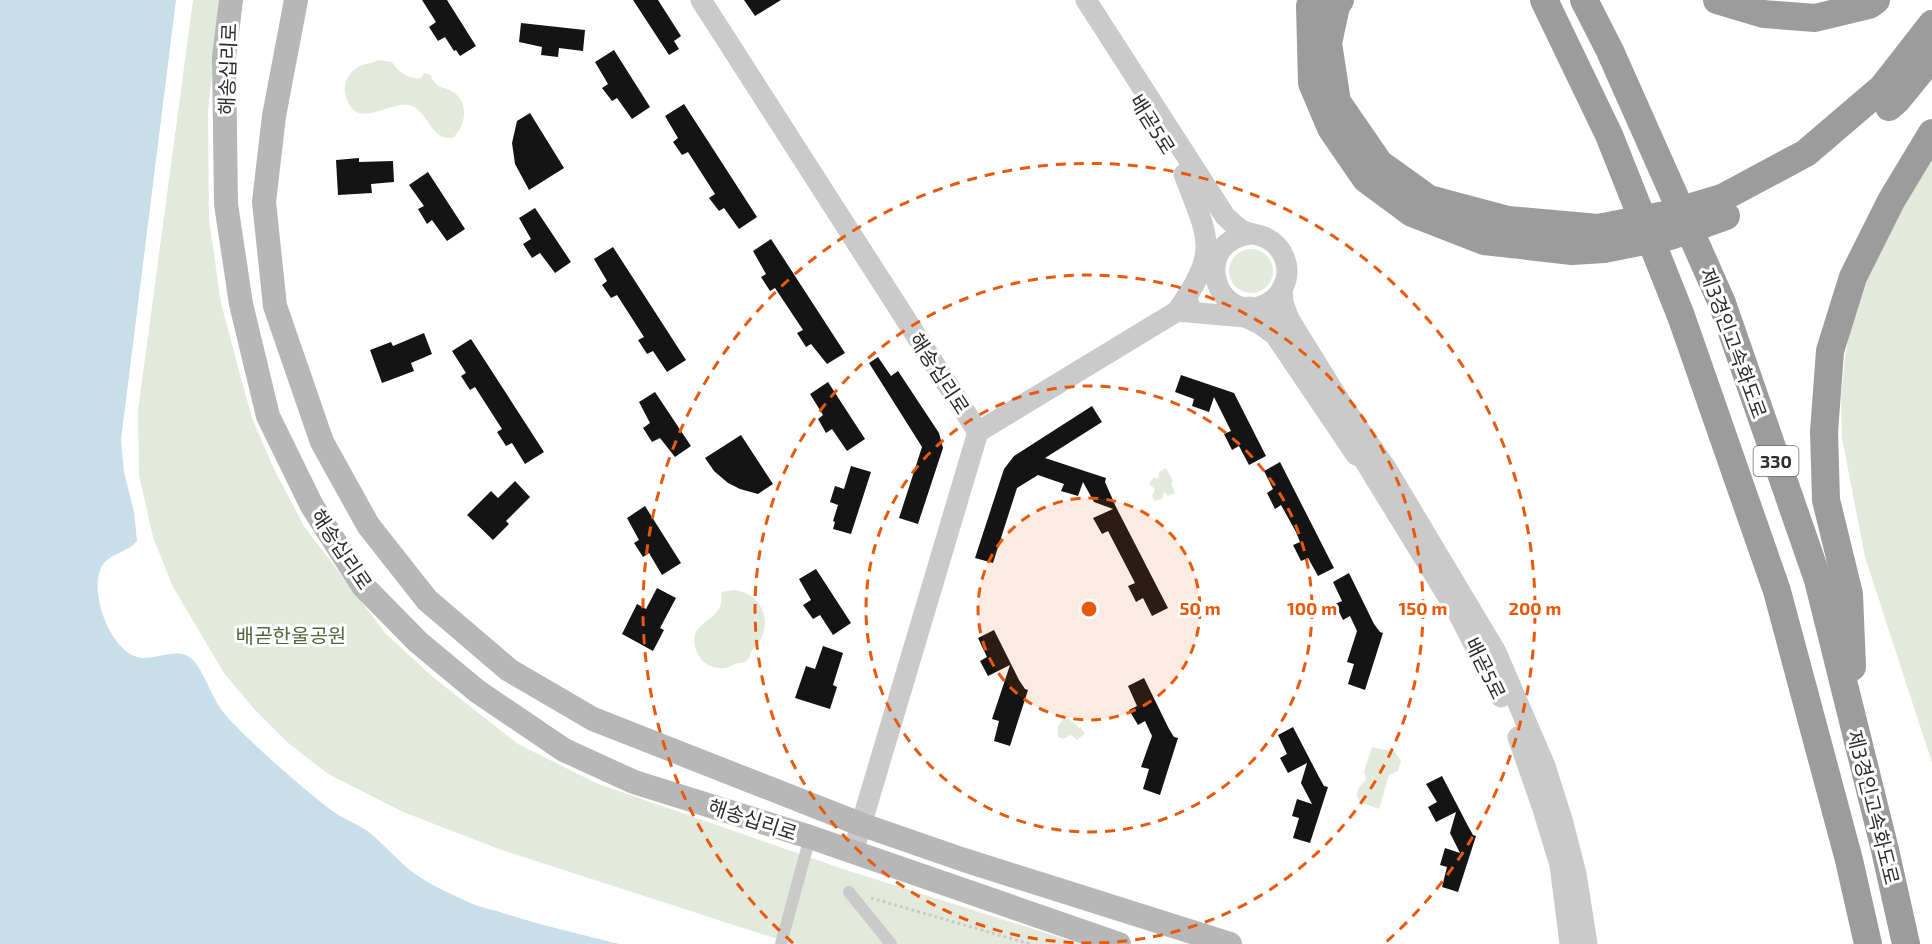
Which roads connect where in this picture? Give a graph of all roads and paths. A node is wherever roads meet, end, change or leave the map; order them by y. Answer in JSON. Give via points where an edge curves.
{"nodes":[{"id":1,"x":231,"y":0,"type":"edge"},
{"id":2,"x":296,"y":0,"type":"edge"},
{"id":3,"x":701,"y":0,"type":"edge"},
{"id":4,"x":1074,"y":0,"type":"edge"},
{"id":5,"x":1086,"y":0,"type":"edge"},
{"id":6,"x":1312,"y":0,"type":"edge"},
{"id":7,"x":1340,"y":0,"type":"edge"},
{"id":8,"x":1529,"y":0,"type":"edge"},
{"id":9,"x":1544,"y":0,"type":"edge"},
{"id":10,"x":1584,"y":0,"type":"edge"},
{"id":11,"x":1717,"y":0,"type":"edge"},
{"id":12,"x":1876,"y":0,"type":"edge"},
{"id":13,"x":1932,"y":24,"type":"edge"},
{"id":14,"x":1932,"y":57,"type":"edge"},
{"id":15,"x":1932,"y":133,"type":"edge"},
{"id":16,"x":1609,"y":135,"type":"junction"},
{"id":17,"x":1189,"y":171,"type":"junction"},
{"id":18,"x":1724,"y":207,"type":"junction"},
{"id":19,"x":1250,"y":234,"type":"junction"},
{"id":20,"x":1601,"y":239,"type":"junction"},
{"id":21,"x":1218,"y":255,"type":"junction"},
{"id":22,"x":1218,"y":287,"type":"junction"},
{"id":23,"x":1282,"y":289,"type":"junction"},
{"id":24,"x":1251,"y":307,"type":"junction"},
{"id":25,"x":1177,"y":312,"type":"junction"},
{"id":26,"x":978,"y":432,"type":"junction"},
{"id":27,"x":1379,"y":472,"type":"junction"},
{"id":28,"x":1854,"y":726,"type":"junction"},
{"id":29,"x":861,"y":824,"type":"junction"},
{"id":30,"x":810,"y":837,"type":"junction"},
{"id":31,"x":853,"y":852,"type":"junction"},
{"id":32,"x":849,"y":892,"type":"joint"},
{"id":33,"x":781,"y":944,"type":"edge"},
{"id":34,"x":891,"y":944,"type":"edge"},
{"id":35,"x":1030,"y":944,"type":"edge"},
{"id":36,"x":1119,"y":944,"type":"edge"},
{"id":37,"x":1230,"y":944,"type":"edge"},
{"id":38,"x":1570,"y":944,"type":"edge"},
{"id":39,"x":1587,"y":944,"type":"edge"},
{"id":40,"x":1868,"y":944,"type":"edge"},
{"id":41,"x":1906,"y":944,"type":"edge"}],
"edges":[{"from":1,"to":30,"type":"main road","name":"해송십리로","via":[[224,57],[226,204],[241,304],[268,416],[312,506],[363,586],[418,642],[477,691],[564,750],[634,782]]},
{"from":2,"to":29,"type":"main road","name":"해송십리로","via":[[273,116],[264,202],[275,306],[322,442],[368,525],[427,600],[508,670],[592,718]]},
{"from":3,"to":26,"type":"street","name":"해송십리로"},
{"from":4,"to":17,"type":"street","name":"배곧5로"},
{"from":5,"to":17,"type":"street","name":"배곧5로"},
{"from":6,"to":20,"type":"highway","via":[[1312,83],[1331,128],[1366,179],[1412,213],[1484,241],[1572,251]]},
{"from":7,"to":20,"type":"highway","via":[[1328,43],[1337,102],[1379,163],[1429,199]]},
{"from":8,"to":16,"type":"highway"},
{"from":9,"to":16,"type":"highway","name":"제3경인고속화도로","number":"330"},
{"from":10,"to":28,"type":"highway","name":"제3경인고속화도로","number":"330","via":[[1722,303],[1818,580]]},
{"from":11,"to":12,"type":"highway","via":[[1764,14],[1815,18]]},
{"from":13,"to":18,"type":"highway","via":[[1882,88],[1806,153]]},
{"from":14,"to":18,"type":"highway","via":[[1897,100],[1819,167]]},
{"from":15,"to":28,"type":"highway","via":[[1891,201],[1853,277],[1830,351],[1824,432],[1826,500],[1849,594]]},
{"from":16,"to":40,"type":"highway","name":"제3경인고속화도로","number":"330","via":[[1681,316],[1777,591]]},
{"from":17,"to":19,"type":"street","name":"배곧5로","via":[[1225,216]]},
{"from":17,"to":21,"type":"street","name":"배곧5로","via":[[1212,226]]},
{"from":17,"to":25,"type":"street","via":[[1207,248],[1201,272]]},
{"from":17,"to":27,"type":"street","name":"배곧5로","via":[[1235,213],[1273,230],[1289,243],[1297,270],[1290,298],[1295,315],[1332,377]]},
{"from":18,"to":20,"type":"highway","bridge":true,"via":[[1665,215]]},
{"from":19,"to":21,"type":"street","via":[[1229,241]]},
{"from":19,"to":23,"type":"street","name":"배곧5로","via":[[1272,241],[1286,260]]},
{"from":21,"to":22,"type":"street","name":"배곧5로","via":[[1214,275]]},
{"from":22,"to":24,"type":"street","name":"배곧5로","via":[[1235,304]]},
{"from":22,"to":25,"type":"street"},
{"from":23,"to":24,"type":"street","via":[[1271,301]]},
{"from":23,"to":27,"type":"street","name":"배곧5로","via":[[1289,319]]},
{"from":24,"to":27,"type":"street","name":"배곧5로","via":[[1269,318],[1291,344]]},
{"from":25,"to":26,"type":"street"},
{"from":25,"to":27,"type":"street","via":[[1245,317],[1275,335],[1328,415]]},
{"from":26,"to":29,"type":"street","name":"해송십리로"},
{"from":27,"to":38,"type":"street","name":"배곧5로","via":[[1458,613],[1527,759],[1560,865]]},
{"from":27,"to":39,"type":"street","name":"배곧5로","via":[[1496,652],[1522,710],[1563,823]]},
{"from":28,"to":41,"type":"highway","name":"제3경인고속화도로","number":"330"},
{"from":29,"to":31,"type":"street","name":"해송십리로"},
{"from":29,"to":37,"type":"main road","name":"해송십리로"},
{"from":30,"to":31,"type":"main road","name":"해송십리로"},
{"from":30,"to":33,"type":"street"},
{"from":31,"to":36,"type":"main road","name":"해송십리로"},
{"from":32,"to":34,"type":"street"},
{"from":32,"to":35,"type":"path"}]}
